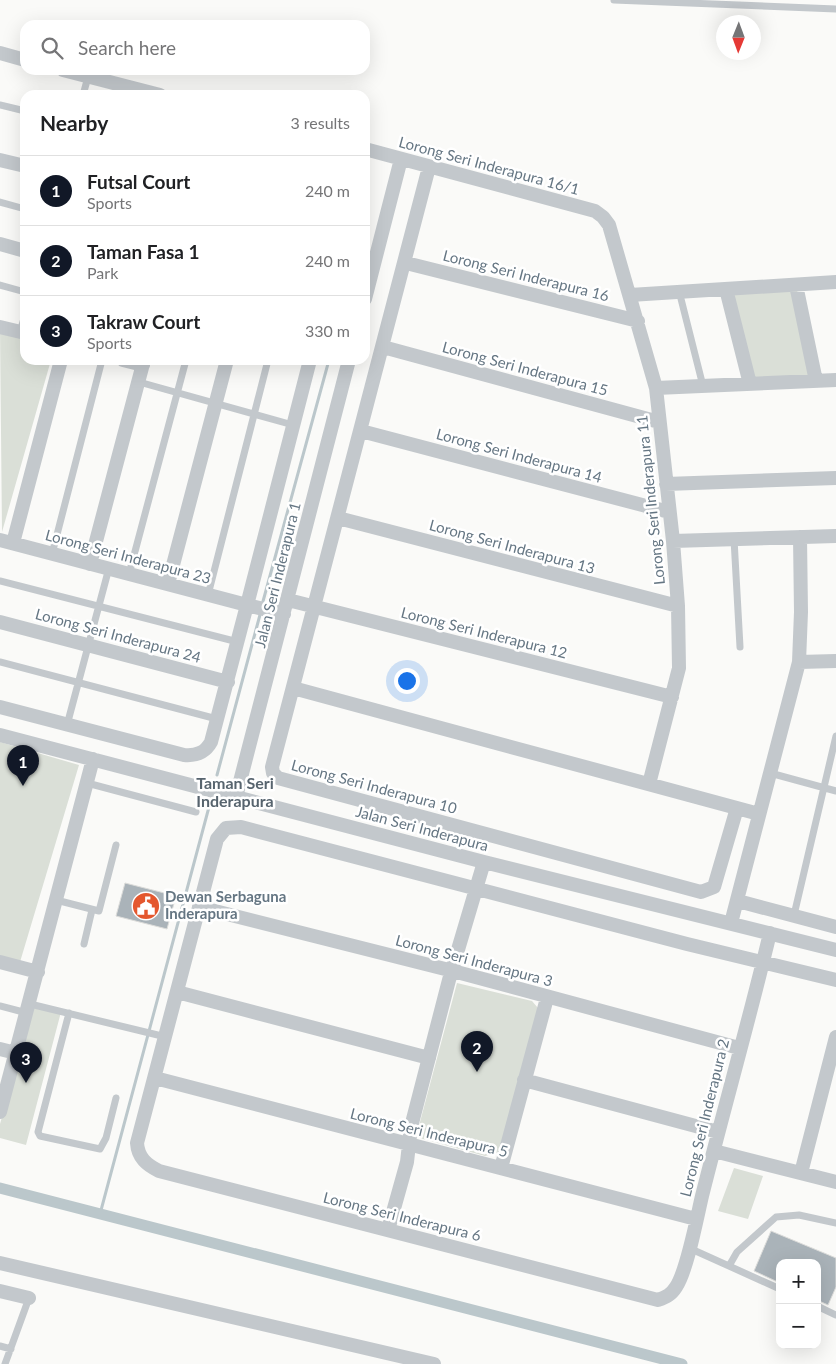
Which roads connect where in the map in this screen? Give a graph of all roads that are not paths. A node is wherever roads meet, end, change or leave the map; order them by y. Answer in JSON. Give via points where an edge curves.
{"nodes":[{"id":1,"x":614,"y":0,"type":"edge"},
{"id":2,"x":836,"y":8,"type":"edge"},
{"id":3,"x":0,"y":53,"type":"edge"},
{"id":4,"x":20,"y":59,"type":"edge"},
{"id":5,"x":81,"y":75,"type":"edge"},
{"id":6,"x":88,"y":77,"type":"junction"},
{"id":7,"x":85,"y":90,"type":"edge"},
{"id":8,"x":140,"y":90,"type":"edge"},
{"id":9,"x":0,"y":105,"type":"edge"},
{"id":10,"x":20,"y":110,"type":"edge"},
{"id":11,"x":370,"y":151,"type":"edge"},
{"id":12,"x":401,"y":159,"type":"junction"},
{"id":13,"x":0,"y":160,"type":"edge"},
{"id":14,"x":20,"y":165,"type":"edge"},
{"id":15,"x":430,"y":167,"type":"junction"},
{"id":16,"x":0,"y":202,"type":"edge"},
{"id":17,"x":20,"y":208,"type":"edge"},
{"id":18,"x":603,"y":217,"type":"joint"},
{"id":19,"x":0,"y":244,"type":"edge"},
{"id":20,"x":20,"y":250,"type":"edge"},
{"id":21,"x":370,"y":257,"type":"edge"},
{"id":22,"x":406,"y":263,"type":"junction"},
{"id":23,"x":796,"y":285,"type":"junction"},
{"id":24,"x":835,"y":285,"type":"edge"},
{"id":25,"x":0,"y":286,"type":"edge"},
{"id":26,"x":726,"y":289,"type":"junction"},
{"id":27,"x":20,"y":291,"type":"edge"},
{"id":28,"x":679,"y":292,"type":"junction"},
{"id":29,"x":630,"y":296,"type":"junction"},
{"id":30,"x":638,"y":321,"type":"junction"},
{"id":31,"x":0,"y":327,"type":"edge"},
{"id":32,"x":20,"y":332,"type":"edge"},
{"id":33,"x":383,"y":347,"type":"junction"},
{"id":34,"x":60,"y":365,"type":"edge"},
{"id":35,"x":101,"y":365,"type":"edge"},
{"id":36,"x":143,"y":365,"type":"edge"},
{"id":37,"x":185,"y":365,"type":"edge"},
{"id":38,"x":226,"y":365,"type":"edge"},
{"id":39,"x":267,"y":365,"type":"edge"},
{"id":40,"x":309,"y":365,"type":"edge"},
{"id":41,"x":348,"y":365,"type":"edge"},
{"id":42,"x":836,"y":380,"type":"edge"},
{"id":43,"x":816,"y":381,"type":"junction"},
{"id":44,"x":139,"y":382,"type":"junction"},
{"id":45,"x":750,"y":384,"type":"junction"},
{"id":46,"x":703,"y":386,"type":"junction"},
{"id":47,"x":656,"y":388,"type":"junction"},
{"id":48,"x":177,"y":393,"type":"junction"},
{"id":49,"x":215,"y":404,"type":"junction"},
{"id":50,"x":254,"y":414,"type":"junction"},
{"id":51,"x":659,"y":422,"type":"junction"},
{"id":52,"x":293,"y":425,"type":"junction"},
{"id":53,"x":361,"y":431,"type":"junction"},
{"id":54,"x":836,"y":478,"type":"edge"},
{"id":55,"x":666,"y":484,"type":"junction"},
{"id":56,"x":669,"y":512,"type":"junction"},
{"id":57,"x":338,"y":518,"type":"junction"},
{"id":58,"x":836,"y":536,"type":"edge"},
{"id":59,"x":800,"y":537,"type":"junction"},
{"id":60,"x":734,"y":539,"type":"junction"},
{"id":61,"x":7,"y":541,"type":"edge"},
{"id":62,"x":673,"y":541,"type":"junction"},
{"id":63,"x":52,"y":554,"type":"junction"},
{"id":64,"x":90,"y":564,"type":"junction"},
{"id":65,"x":109,"y":568,"type":"junction"},
{"id":66,"x":129,"y":574,"type":"junction"},
{"id":67,"x":0,"y":581,"type":"edge"},
{"id":68,"x":168,"y":584,"type":"junction"},
{"id":69,"x":208,"y":595,"type":"junction"},
{"id":70,"x":288,"y":600,"type":"junction"},
{"id":71,"x":252,"y":606,"type":"junction"},
{"id":72,"x":678,"y":606,"type":"junction"},
{"id":73,"x":99,"y":607,"type":"junction"},
{"id":74,"x":315,"y":607,"type":"junction"},
{"id":75,"x":279,"y":613,"type":"junction"},
{"id":76,"x":0,"y":622,"type":"edge"},
{"id":77,"x":238,"y":642,"type":"junction"},
{"id":78,"x":89,"y":645,"type":"junction"},
{"id":79,"x":740,"y":647,"type":"dead end"},
{"id":80,"x":836,"y":661,"type":"edge"},
{"id":81,"x":0,"y":662,"type":"edge"},
{"id":82,"x":799,"y":662,"type":"junction"},
{"id":83,"x":228,"y":682,"type":"junction"},
{"id":84,"x":78,"y":683,"type":"junction"},
{"id":85,"x":293,"y":688,"type":"junction"},
{"id":86,"x":672,"y":697,"type":"junction"},
{"id":87,"x":0,"y":707,"type":"edge"},
{"id":88,"x":218,"y":720,"type":"junction"},
{"id":89,"x":67,"y":725,"type":"junction"},
{"id":90,"x":0,"y":735,"type":"edge"},
{"id":91,"x":836,"y":736,"type":"edge"},
{"id":92,"x":93,"y":759,"type":"junction"},
{"id":93,"x":770,"y":773,"type":"junction"},
{"id":94,"x":87,"y":783,"type":"junction"},
{"id":95,"x":648,"y":784,"type":"junction"},
{"id":96,"x":824,"y":787,"type":"junction"},
{"id":97,"x":836,"y":790,"type":"edge"},
{"id":98,"x":236,"y":797,"type":"junction"},
{"id":99,"x":736,"y":808,"type":"junction"},
{"id":100,"x":196,"y":812,"type":"dead end"},
{"id":101,"x":759,"y":814,"type":"junction"},
{"id":102,"x":116,"y":845,"type":"dead end"},
{"id":103,"x":484,"y":862,"type":"junction"},
{"id":104,"x":478,"y":889,"type":"junction"},
{"id":105,"x":56,"y":900,"type":"junction"},
{"id":106,"x":738,"y":901,"type":"junction"},
{"id":107,"x":200,"y":907,"type":"junction"},
{"id":108,"x":92,"y":910,"type":"junction"},
{"id":109,"x":794,"y":915,"type":"junction"},
{"id":110,"x":731,"y":923,"type":"junction"},
{"id":111,"x":836,"y":927,"type":"edge"},
{"id":112,"x":770,"y":933,"type":"junction"},
{"id":113,"x":84,"y":944,"type":"dead end"},
{"id":114,"x":836,"y":950,"type":"edge"},
{"id":115,"x":0,"y":962,"type":"edge"},
{"id":116,"x":763,"y":962,"type":"junction"},
{"id":117,"x":453,"y":971,"type":"junction"},
{"id":118,"x":38,"y":972,"type":"junction"},
{"id":119,"x":836,"y":980,"type":"edge"},
{"id":120,"x":177,"y":992,"type":"junction"},
{"id":121,"x":547,"y":998,"type":"junction"},
{"id":122,"x":0,"y":1006,"type":"edge"},
{"id":123,"x":28,"y":1008,"type":"junction"},
{"id":124,"x":69,"y":1013,"type":"junction"},
{"id":125,"x":162,"y":1036,"type":"junction"},
{"id":126,"x":836,"y":1037,"type":"edge"},
{"id":127,"x":739,"y":1048,"type":"junction"},
{"id":128,"x":0,"y":1049,"type":"edge"},
{"id":129,"x":16,"y":1053,"type":"junction"},
{"id":130,"x":429,"y":1058,"type":"junction"},
{"id":131,"x":155,"y":1078,"type":"junction"},
{"id":132,"x":524,"y":1080,"type":"junction"},
{"id":133,"x":3,"y":1089,"type":"edge"},
{"id":134,"x":116,"y":1098,"type":"dead end"},
{"id":135,"x":0,"y":1112,"type":"edge"},
{"id":136,"x":718,"y":1132,"type":"junction"},
{"id":137,"x":409,"y":1145,"type":"junction"},
{"id":138,"x":714,"y":1151,"type":"junction"},
{"id":139,"x":501,"y":1168,"type":"junction"},
{"id":140,"x":801,"y":1173,"type":"junction"},
{"id":141,"x":836,"y":1182,"type":"edge"},
{"id":142,"x":696,"y":1219,"type":"junction"},
{"id":143,"x":836,"y":1224,"type":"edge"},
{"id":144,"x":388,"y":1230,"type":"junction"},
{"id":145,"x":689,"y":1248,"type":"junction"},
{"id":146,"x":0,"y":1263,"type":"edge"},
{"id":147,"x":729,"y":1266,"type":"junction"},
{"id":148,"x":776,"y":1287,"type":"edge"},
{"id":149,"x":0,"y":1291,"type":"edge"},
{"id":150,"x":28,"y":1298,"type":"joint"},
{"id":151,"x":658,"y":1300,"type":"joint"},
{"id":152,"x":821,"y":1308,"type":"edge"},
{"id":153,"x":836,"y":1315,"type":"edge"},
{"id":154,"x":0,"y":1346,"type":"edge"},
{"id":155,"x":11,"y":1349,"type":"junction"},
{"id":156,"x":5,"y":1364,"type":"edge"},
{"id":157,"x":434,"y":1364,"type":"edge"}],
"edges":[{"from":1,"to":2,"type":"lane"},
{"from":3,"to":4,"type":"street"},
{"from":5,"to":6,"type":"street"},
{"from":6,"to":7,"type":"lane"},
{"from":6,"to":8,"type":"street"},
{"from":9,"to":10,"type":"lane"},
{"from":11,"to":12,"type":"street","name":"Lorong Seri Inderapura 16/1"},
{"from":12,"to":15,"type":"street","name":"Lorong Seri Inderapura 16/1"},
{"from":12,"to":21,"type":"street"},
{"from":13,"to":14,"type":"street"},
{"from":15,"to":18,"type":"street","name":"Lorong Seri Inderapura 16/1","via":[[595,211]]},
{"from":15,"to":22,"type":"street","name":"Lorong Seri Inderapura 10"},
{"from":16,"to":17,"type":"lane"},
{"from":18,"to":29,"type":"street","name":"Lorong Seri Inderapura 11","via":[[609,225]]},
{"from":19,"to":20,"type":"street"},
{"from":22,"to":30,"type":"street","name":"Lorong Seri Inderapura 16"},
{"from":22,"to":33,"type":"street","name":"Lorong Seri Inderapura 10"},
{"from":23,"to":24,"type":"street"},
{"from":23,"to":26,"type":"street"},
{"from":23,"to":43,"type":"street"},
{"from":25,"to":27,"type":"lane"},
{"from":26,"to":28,"type":"street"},
{"from":26,"to":45,"type":"street"},
{"from":28,"to":29,"type":"street"},
{"from":28,"to":46,"type":"lane"},
{"from":29,"to":30,"type":"street","name":"Lorong Seri Inderapura 11"},
{"from":30,"to":47,"type":"street","name":"Lorong Seri Inderapura 11"},
{"from":31,"to":32,"type":"street"},
{"from":33,"to":51,"type":"street","name":"Lorong Seri Inderapura 15"},
{"from":33,"to":53,"type":"street","name":"Lorong Seri Inderapura 10"},
{"from":34,"to":61,"type":"street"},
{"from":35,"to":63,"type":"lane"},
{"from":36,"to":44,"type":"street"},
{"from":37,"to":48,"type":"lane"},
{"from":38,"to":49,"type":"street"},
{"from":39,"to":50,"type":"lane"},
{"from":40,"to":52,"type":"street"},
{"from":41,"to":70,"type":"street","name":"Jalan Seri Inderapura 1"},
{"from":42,"to":43,"type":"street"},
{"from":43,"to":45,"type":"street"},
{"from":44,"to":48,"type":"lane"},
{"from":44,"to":64,"type":"street"},
{"from":45,"to":46,"type":"street"},
{"from":46,"to":47,"type":"street"},
{"from":47,"to":51,"type":"street","name":"Lorong Seri Inderapura 11"},
{"from":48,"to":49,"type":"lane"},
{"from":48,"to":66,"type":"lane"},
{"from":49,"to":50,"type":"lane"},
{"from":49,"to":68,"type":"street"},
{"from":50,"to":52,"type":"lane"},
{"from":50,"to":69,"type":"lane"},
{"from":51,"to":55,"type":"street","name":"Lorong Seri Inderapura 11"},
{"from":52,"to":71,"type":"street"},
{"from":53,"to":56,"type":"street","name":"Lorong Seri Inderapura 14"},
{"from":53,"to":57,"type":"street","name":"Lorong Seri Inderapura 10"},
{"from":54,"to":55,"type":"street"},
{"from":55,"to":56,"type":"street","name":"Lorong Seri Inderapura 11"},
{"from":56,"to":62,"type":"street","name":"Lorong Seri Inderapura 11"},
{"from":57,"to":72,"type":"street","name":"Lorong Seri Inderapura 13"},
{"from":57,"to":74,"type":"street","name":"Lorong Seri Inderapura 10"},
{"from":58,"to":59,"type":"street"},
{"from":59,"to":60,"type":"street"},
{"from":59,"to":82,"type":"street"},
{"from":60,"to":62,"type":"street"},
{"from":60,"to":79,"type":"lane"},
{"from":61,"to":63,"type":"street","name":"Lorong Seri Inderapura 23"},
{"from":62,"to":72,"type":"street","name":"Lorong Seri Inderapura 11"},
{"from":63,"to":64,"type":"street","name":"Lorong Seri Inderapura 23"},
{"from":64,"to":65,"type":"street","name":"Lorong Seri Inderapura 23"},
{"from":65,"to":66,"type":"street","name":"Lorong Seri Inderapura 23"},
{"from":65,"to":73,"type":"lane"},
{"from":66,"to":68,"type":"street","name":"Lorong Seri Inderapura 23"},
{"from":67,"to":73,"type":"lane"},
{"from":68,"to":69,"type":"street","name":"Lorong Seri Inderapura 23"},
{"from":69,"to":71,"type":"street","name":"Lorong Seri Inderapura 23"},
{"from":70,"to":74,"type":"street","name":"Lorong Seri Inderapura 12"},
{"from":70,"to":75,"type":"street","name":"Jalan Seri Inderapura 1"},
{"from":71,"to":75,"type":"street","name":"Lorong Seri Inderapura 23"},
{"from":71,"to":77,"type":"street"},
{"from":72,"to":86,"type":"street","name":"Lorong Seri Inderapura 11","via":[[680,655]]},
{"from":73,"to":77,"type":"lane"},
{"from":73,"to":78,"type":"lane"},
{"from":74,"to":85,"type":"street","name":"Lorong Seri Inderapura 10"},
{"from":74,"to":86,"type":"street","name":"Lorong Seri Inderapura 12"},
{"from":75,"to":98,"type":"street","name":"Jalan Seri Inderapura 1"},
{"from":76,"to":78,"type":"street","name":"Lorong Seri Inderapura 24"},
{"from":77,"to":83,"type":"street"},
{"from":78,"to":83,"type":"street","name":"Lorong Seri Inderapura 24"},
{"from":78,"to":84,"type":"lane"},
{"from":80,"to":82,"type":"street"},
{"from":81,"to":84,"type":"lane"},
{"from":82,"to":93,"type":"street"},
{"from":83,"to":88,"type":"street"},
{"from":84,"to":88,"type":"lane"},
{"from":84,"to":89,"type":"lane"},
{"from":85,"to":95,"type":"street"},
{"from":85,"to":99,"type":"street","name":"Lorong Seri Inderapura 10","via":[[272,767],[278,778],[691,890],[706,892],[714,887]]},
{"from":86,"to":95,"type":"street","name":"Lorong Seri Inderapura 11"},
{"from":87,"to":89,"type":"street"},
{"from":88,"to":89,"type":"street","via":[[207,749],[192,756]]},
{"from":90,"to":92,"type":"street","name":"Jalan Seri Inderapura"},
{"from":91,"to":96,"type":"lane"},
{"from":92,"to":94,"type":"street"},
{"from":92,"to":98,"type":"street","name":"Jalan Seri Inderapura"},
{"from":93,"to":96,"type":"lane"},
{"from":93,"to":101,"type":"street"},
{"from":94,"to":100,"type":"lane"},
{"from":94,"to":105,"type":"street"},
{"from":95,"to":99,"type":"street"},
{"from":96,"to":97,"type":"lane"},
{"from":96,"to":109,"type":"lane"},
{"from":98,"to":103,"type":"street","name":"Jalan Seri Inderapura"},
{"from":99,"to":101,"type":"street"},
{"from":101,"to":106,"type":"street"},
{"from":102,"to":108,"type":"lane","via":[[100,908]]},
{"from":103,"to":104,"type":"street"},
{"from":103,"to":110,"type":"street","name":"Jalan Seri Inderapura"},
{"from":104,"to":107,"type":"street","via":[[233,826],[226,828],[217,839]]},
{"from":104,"to":116,"type":"street"},
{"from":104,"to":117,"type":"street"},
{"from":105,"to":108,"type":"lane"},
{"from":105,"to":118,"type":"street"},
{"from":106,"to":109,"type":"street"},
{"from":106,"to":110,"type":"street"},
{"from":107,"to":117,"type":"street","name":"Lorong Seri Inderapura 3"},
{"from":107,"to":120,"type":"street"},
{"from":108,"to":113,"type":"lane"},
{"from":109,"to":111,"type":"street"},
{"from":110,"to":112,"type":"street","name":"Jalan Seri Inderapura"},
{"from":112,"to":114,"type":"street","name":"Jalan Seri Inderapura"},
{"from":112,"to":116,"type":"street","name":"Lorong Seri Inderapura 2"},
{"from":115,"to":118,"type":"street"},
{"from":116,"to":119,"type":"street"},
{"from":116,"to":127,"type":"street","name":"Lorong Seri Inderapura 2"},
{"from":117,"to":121,"type":"street","name":"Lorong Seri Inderapura 3"},
{"from":117,"to":130,"type":"street"},
{"from":118,"to":123,"type":"street"},
{"from":120,"to":125,"type":"street"},
{"from":120,"to":130,"type":"street"},
{"from":121,"to":127,"type":"street","name":"Lorong Seri Inderapura 3"},
{"from":121,"to":132,"type":"street"},
{"from":122,"to":123,"type":"lane"},
{"from":123,"to":124,"type":"lane"},
{"from":123,"to":129,"type":"street"},
{"from":124,"to":125,"type":"lane"},
{"from":124,"to":134,"type":"lane","via":[[38,1132],[40,1136],[100,1149]]},
{"from":125,"to":131,"type":"street"},
{"from":126,"to":140,"type":"street"},
{"from":127,"to":136,"type":"street","name":"Lorong Seri Inderapura 2"},
{"from":128,"to":129,"type":"street"},
{"from":129,"to":133,"type":"street"},
{"from":130,"to":137,"type":"street"},
{"from":131,"to":137,"type":"street","name":"Lorong Seri Inderapura 5"},
{"from":131,"to":144,"type":"street","name":"Lorong Seri Inderapura 6","via":[[138,1143],[138,1151],[149,1166]]},
{"from":132,"to":136,"type":"street"},
{"from":132,"to":139,"type":"street"},
{"from":133,"to":135,"type":"street"},
{"from":136,"to":138,"type":"street","name":"Lorong Seri Inderapura 2"},
{"from":137,"to":139,"type":"street","name":"Lorong Seri Inderapura 5"},
{"from":137,"to":144,"type":"street"},
{"from":138,"to":140,"type":"street"},
{"from":138,"to":142,"type":"street","name":"Lorong Seri Inderapura 2"},
{"from":139,"to":142,"type":"street","name":"Lorong Seri Inderapura 5"},
{"from":140,"to":141,"type":"street"},
{"from":142,"to":145,"type":"street","name":"Lorong Seri Inderapura 2"},
{"from":143,"to":147,"type":"lane","via":[[798,1216],[776,1217],[737,1252]]},
{"from":144,"to":151,"type":"street","name":"Lorong Seri Inderapura 6"},
{"from":145,"to":147,"type":"lane"},
{"from":145,"to":151,"type":"street","name":"Lorong Seri Inderapura 2","via":[[677,1286],[669,1296]]},
{"from":146,"to":157,"type":"street"},
{"from":147,"to":148,"type":"lane"},
{"from":149,"to":150,"type":"street"},
{"from":150,"to":155,"type":"lane"},
{"from":152,"to":153,"type":"lane"},
{"from":154,"to":155,"type":"lane"},
{"from":155,"to":156,"type":"lane"}]}
